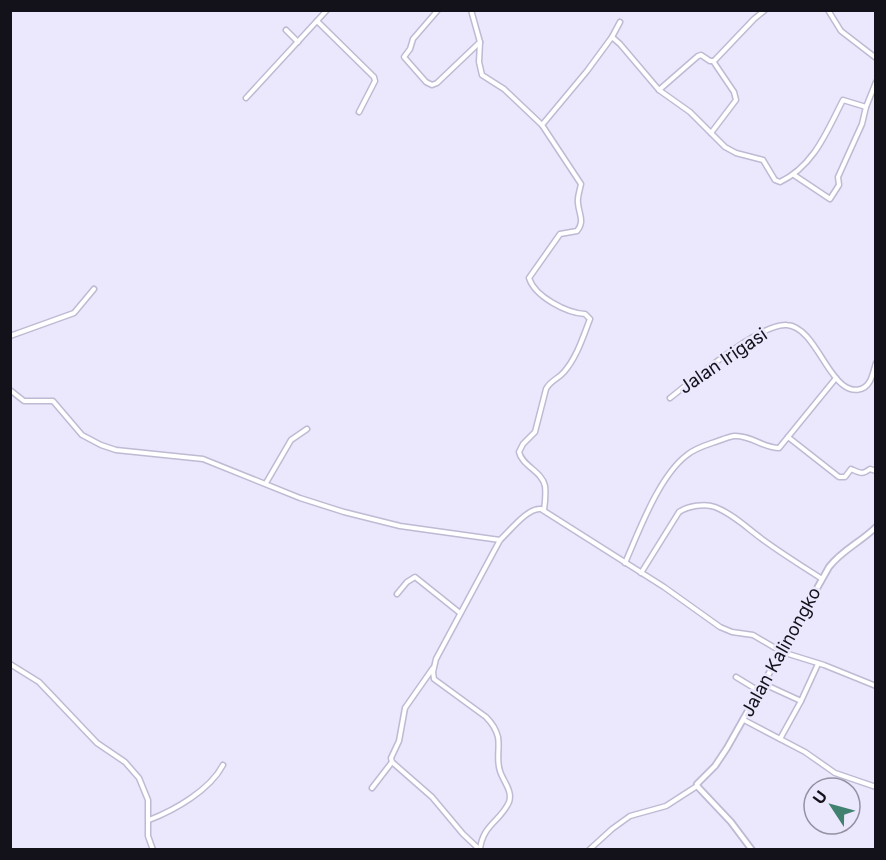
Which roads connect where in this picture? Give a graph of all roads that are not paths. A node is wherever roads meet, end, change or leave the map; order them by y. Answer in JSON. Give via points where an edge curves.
{"nodes":[{"id":1,"x":327,"y":10,"type":"edge"},
{"id":2,"x":438,"y":10,"type":"edge"},
{"id":3,"x":471,"y":10,"type":"edge"},
{"id":4,"x":765,"y":10,"type":"edge"},
{"id":5,"x":828,"y":10,"type":"edge"},
{"id":6,"x":317,"y":21,"type":"junction"},
{"id":7,"x":620,"y":22,"type":"dead end"},
{"id":8,"x":286,"y":30,"type":"dead end"},
{"id":9,"x":612,"y":37,"type":"junction"},
{"id":10,"x":298,"y":42,"type":"junction"},
{"id":11,"x":480,"y":42,"type":"junction"},
{"id":12,"x":876,"y":57,"type":"edge"},
{"id":13,"x":713,"y":61,"type":"junction"},
{"id":14,"x":875,"y":83,"type":"edge"},
{"id":15,"x":659,"y":90,"type":"junction"},
{"id":16,"x":246,"y":98,"type":"dead end"},
{"id":17,"x":866,"y":107,"type":"junction"},
{"id":18,"x":359,"y":112,"type":"dead end"},
{"id":19,"x":542,"y":125,"type":"junction"},
{"id":20,"x":711,"y":133,"type":"junction"},
{"id":21,"x":794,"y":175,"type":"junction"},
{"id":22,"x":94,"y":289,"type":"dead end"},
{"id":23,"x":10,"y":336,"type":"edge"},
{"id":24,"x":876,"y":363,"type":"edge"},
{"id":25,"x":836,"y":378,"type":"junction"},
{"id":26,"x":10,"y":390,"type":"edge"},
{"id":27,"x":670,"y":398,"type":"dead end"},
{"id":28,"x":307,"y":429,"type":"dead end"},
{"id":29,"x":788,"y":437,"type":"junction"},
{"id":30,"x":876,"y":471,"type":"edge"},
{"id":31,"x":266,"y":483,"type":"junction"},
{"id":32,"x":544,"y":510,"type":"junction"},
{"id":33,"x":876,"y":527,"type":"edge"},
{"id":34,"x":500,"y":540,"type":"junction"},
{"id":35,"x":625,"y":563,"type":"junction"},
{"id":36,"x":640,"y":573,"type":"junction"},
{"id":37,"x":822,"y":579,"type":"junction"},
{"id":38,"x":397,"y":594,"type":"dead end"},
{"id":39,"x":460,"y":613,"type":"junction"},
{"id":40,"x":783,"y":652,"type":"junction"},
{"id":41,"x":10,"y":663,"type":"edge"},
{"id":42,"x":818,"y":664,"type":"junction"},
{"id":43,"x":433,"y":668,"type":"junction"},
{"id":44,"x":736,"y":677,"type":"dead end"},
{"id":45,"x":764,"y":684,"type":"junction"},
{"id":46,"x":876,"y":686,"type":"edge"},
{"id":47,"x":760,"y":691,"type":"junction"},
{"id":48,"x":801,"y":701,"type":"junction"},
{"id":49,"x":744,"y":720,"type":"junction"},
{"id":50,"x":780,"y":739,"type":"junction"},
{"id":51,"x":392,"y":762,"type":"junction"},
{"id":52,"x":223,"y":765,"type":"dead end"},
{"id":53,"x":697,"y":786,"type":"junction"},
{"id":54,"x":876,"y":787,"type":"edge"},
{"id":55,"x":372,"y":788,"type":"dead end"},
{"id":56,"x":149,"y":820,"type":"junction"},
{"id":57,"x":153,"y":849,"type":"edge"},
{"id":58,"x":480,"y":849,"type":"edge"},
{"id":59,"x":589,"y":849,"type":"edge"},
{"id":60,"x":752,"y":849,"type":"edge"}],
"edges":[{"from":1,"to":6,"type":"street"},
{"from":2,"to":11,"type":"street","via":[[413,39],[404,57],[426,82],[437,83]]},
{"from":3,"to":11,"type":"street"},
{"from":4,"to":13,"type":"street"},
{"from":5,"to":12,"type":"street","via":[[841,31]]},
{"from":6,"to":10,"type":"street"},
{"from":6,"to":18,"type":"street","via":[[374,77]]},
{"from":7,"to":9,"type":"street"},
{"from":8,"to":10,"type":"street"},
{"from":9,"to":15,"type":"street"},
{"from":9,"to":19,"type":"street"},
{"from":10,"to":16,"type":"street"},
{"from":11,"to":19,"type":"street","via":[[482,75],[504,89]]},
{"from":13,"to":15,"type":"street","via":[[699,56]]},
{"from":13,"to":20,"type":"street","via":[[736,100]]},
{"from":14,"to":17,"type":"street"},
{"from":15,"to":20,"type":"street"},
{"from":17,"to":21,"type":"street","via":[[843,100],[813,155]]},
{"from":17,"to":21,"type":"street","via":[[838,177],[839,185],[830,199]]},
{"from":19,"to":32,"type":"street","via":[[580,180],[577,201],[582,222],[577,231],[560,234],[529,279],[559,307],[590,319],[568,366],[549,383],[535,432],[519,452],[520,458],[545,484]]},
{"from":20,"to":21,"type":"street","via":[[732,152],[763,160],[777,181]]},
{"from":22,"to":23,"type":"street","via":[[74,313]]},
{"from":24,"to":25,"type":"street","via":[[870,380],[861,389],[851,389]]},
{"from":25,"to":27,"type":"street","name":"Jalan Irigasi","via":[[805,335],[790,326],[778,326],[750,340]]},
{"from":25,"to":29,"type":"street"},
{"from":26,"to":31,"type":"street","via":[[27,402],[53,401],[82,435],[101,445],[203,459]]},
{"from":28,"to":31,"type":"street","via":[[291,440]]},
{"from":29,"to":30,"type":"street","via":[[839,477],[845,477],[851,470]]},
{"from":29,"to":35,"type":"street","via":[[777,449],[752,439],[730,437],[686,456],[665,480]]},
{"from":31,"to":34,"type":"street","via":[[315,504],[382,522]]},
{"from":32,"to":34,"type":"street","via":[[535,508]]},
{"from":32,"to":35,"type":"street"},
{"from":33,"to":37,"type":"street","name":"Jalan Kalinongko","via":[[840,555]]},
{"from":34,"to":39,"type":"street"},
{"from":35,"to":36,"type":"street"},
{"from":36,"to":37,"type":"street","via":[[675,516],[687,508],[705,505],[729,514]]},
{"from":36,"to":40,"type":"street","via":[[720,627],[756,637]]},
{"from":37,"to":40,"type":"street","name":"Jalan Kalinongko"},
{"from":38,"to":39,"type":"street","via":[[415,577]]},
{"from":39,"to":43,"type":"street"},
{"from":40,"to":42,"type":"street"},
{"from":40,"to":45,"type":"street","name":"Jalan Kalinongko"},
{"from":41,"to":56,"type":"street","via":[[39,682],[97,743],[137,775],[148,800]]},
{"from":42,"to":46,"type":"street"},
{"from":42,"to":48,"type":"street"},
{"from":43,"to":51,"type":"street","via":[[403,712]]},
{"from":43,"to":58,"type":"street","via":[[434,679],[482,713],[498,737],[498,766],[510,798],[483,834]]},
{"from":44,"to":47,"type":"street"},
{"from":45,"to":47,"type":"street","name":"Jalan Kalinongko"},
{"from":45,"to":48,"type":"street"},
{"from":47,"to":49,"type":"street","name":"Jalan Kalinongko"},
{"from":48,"to":50,"type":"street"},
{"from":49,"to":50,"type":"street"},
{"from":49,"to":53,"type":"street","name":"Jalan Kalinongko","via":[[724,754]]},
{"from":50,"to":54,"type":"street","via":[[835,773]]},
{"from":51,"to":55,"type":"street"},
{"from":51,"to":58,"type":"street","via":[[432,797]]},
{"from":52,"to":56,"type":"street","via":[[207,787]]},
{"from":53,"to":59,"type":"street","via":[[666,806],[630,816]]},
{"from":53,"to":60,"type":"street"},
{"from":56,"to":57,"type":"street","via":[[148,836]]}]}
